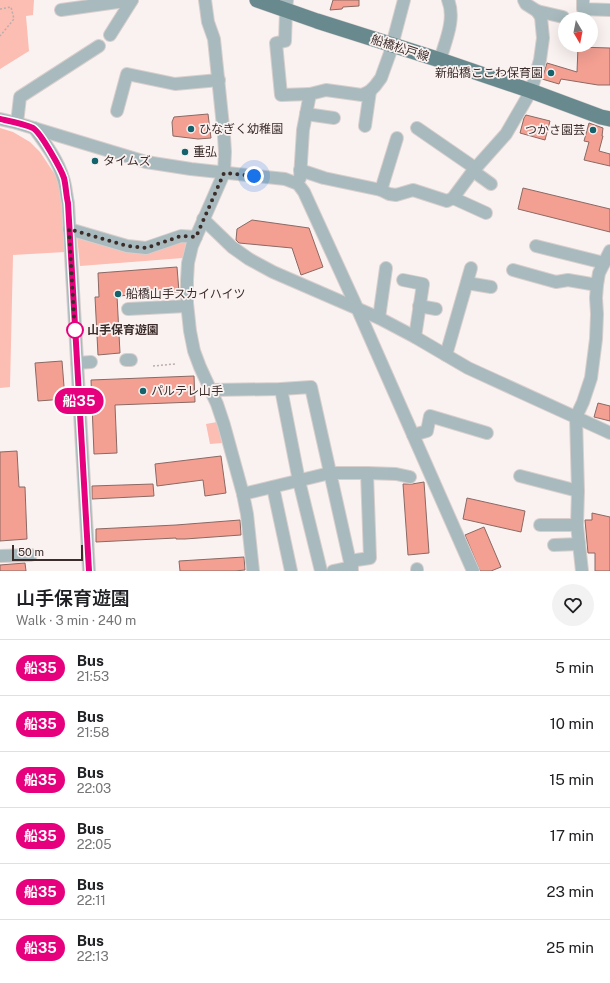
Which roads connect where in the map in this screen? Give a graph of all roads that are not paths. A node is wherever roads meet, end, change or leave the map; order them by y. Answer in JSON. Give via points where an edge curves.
{"nodes":[{"id":1,"x":132,"y":0,"type":"edge"},
{"id":2,"x":205,"y":0,"type":"edge"},
{"id":3,"x":257,"y":0,"type":"edge"},
{"id":4,"x":402,"y":0,"type":"edge"},
{"id":5,"x":448,"y":0,"type":"edge"},
{"id":6,"x":524,"y":0,"type":"edge"},
{"id":7,"x":583,"y":0,"type":"edge"},
{"id":8,"x":286,"y":5,"type":"edge"},
{"id":9,"x":61,"y":10,"type":"dead end"},
{"id":10,"x":610,"y":10,"type":"edge"},
{"id":11,"x":536,"y":11,"type":"junction"},
{"id":12,"x":558,"y":16,"type":"edge"},
{"id":13,"x":110,"y":35,"type":"dead end"},
{"id":14,"x":392,"y":45,"type":"junction"},
{"id":15,"x":99,"y":46,"type":"dead end"},
{"id":16,"x":440,"y":60,"type":"junction"},
{"id":17,"x":219,"y":80,"type":"junction"},
{"id":18,"x":370,"y":91,"type":"junction"},
{"id":19,"x":531,"y":91,"type":"junction"},
{"id":20,"x":310,"y":94,"type":"junction"},
{"id":21,"x":117,"y":111,"type":"dead end"},
{"id":22,"x":306,"y":114,"type":"junction"},
{"id":23,"x":334,"y":118,"type":"dead end"},
{"id":24,"x":0,"y":119,"type":"edge"},
{"id":25,"x":610,"y":119,"type":"edge"},
{"id":26,"x":17,"y":123,"type":"junction"},
{"id":27,"x":365,"y":126,"type":"dead end"},
{"id":28,"x":34,"y":128,"type":"junction"},
{"id":29,"x":417,"y":128,"type":"dead end"},
{"id":30,"x":397,"y":138,"type":"dead end"},
{"id":31,"x":474,"y":169,"type":"junction"},
{"id":32,"x":300,"y":170,"type":"junction"},
{"id":33,"x":224,"y":173,"type":"junction"},
{"id":34,"x":298,"y":184,"type":"junction"},
{"id":35,"x":491,"y":184,"type":"dead end"},
{"id":36,"x":381,"y":190,"type":"junction"},
{"id":37,"x":453,"y":198,"type":"junction"},
{"id":38,"x":486,"y":213,"type":"dead end"},
{"id":39,"x":203,"y":219,"type":"junction"},
{"id":40,"x":69,"y":229,"type":"junction"},
{"id":41,"x":196,"y":237,"type":"junction"},
{"id":42,"x":536,"y":246,"type":"dead end"},
{"id":43,"x":610,"y":251,"type":"edge"},
{"id":44,"x":604,"y":263,"type":"junction"},
{"id":45,"x":386,"y":268,"type":"dead end"},
{"id":46,"x":471,"y":268,"type":"dead end"},
{"id":47,"x":513,"y":270,"type":"dead end"},
{"id":48,"x":403,"y":280,"type":"dead end"},
{"id":49,"x":467,"y":283,"type":"junction"},
{"id":50,"x":597,"y":285,"type":"junction"},
{"id":51,"x":491,"y":287,"type":"dead end"},
{"id":52,"x":187,"y":306,"type":"junction"},
{"id":53,"x":419,"y":306,"type":"junction"},
{"id":54,"x":128,"y":309,"type":"dead end"},
{"id":55,"x":436,"y":309,"type":"dead end"},
{"id":56,"x":358,"y":310,"type":"junction"},
{"id":57,"x":378,"y":318,"type":"junction"},
{"id":58,"x":415,"y":337,"type":"junction"},
{"id":59,"x":446,"y":355,"type":"junction"},
{"id":60,"x":91,"y":362,"type":"dead end"},
{"id":61,"x":77,"y":363,"type":"junction"},
{"id":62,"x":281,"y":389,"type":"junction"},
{"id":63,"x":211,"y":390,"type":"junction"},
{"id":64,"x":576,"y":417,"type":"junction"},
{"id":65,"x":487,"y":434,"type":"dead end"},
{"id":66,"x":610,"y":434,"type":"edge"},
{"id":67,"x":413,"y":436,"type":"junction"},
{"id":68,"x":330,"y":473,"type":"junction"},
{"id":69,"x":367,"y":473,"type":"junction"},
{"id":70,"x":520,"y":476,"type":"dead end"},
{"id":71,"x":410,"y":477,"type":"dead end"},
{"id":72,"x":299,"y":481,"type":"junction"},
{"id":73,"x":273,"y":487,"type":"junction"},
{"id":74,"x":578,"y":491,"type":"junction"},
{"id":75,"x":243,"y":494,"type":"junction"},
{"id":76,"x":540,"y":525,"type":"dead end"},
{"id":77,"x":577,"y":525,"type":"junction"},
{"id":78,"x":579,"y":544,"type":"junction"},
{"id":79,"x":554,"y":545,"type":"dead end"},
{"id":80,"x":31,"y":554,"type":"dead end"},
{"id":81,"x":0,"y":556,"type":"edge"},
{"id":82,"x":351,"y":566,"type":"edge"},
{"id":83,"x":89,"y":571,"type":"edge"},
{"id":84,"x":253,"y":571,"type":"edge"},
{"id":85,"x":291,"y":571,"type":"edge"},
{"id":86,"x":321,"y":571,"type":"edge"},
{"id":87,"x":333,"y":571,"type":"edge"},
{"id":88,"x":473,"y":571,"type":"edge"},
{"id":89,"x":582,"y":571,"type":"edge"}],
"edges":[{"from":1,"to":9,"type":"street"},
{"from":1,"to":13,"type":"street"},
{"from":2,"to":17,"type":"street","via":[[208,22],[214,39]]},
{"from":3,"to":8,"type":"main road","name":"船橋松戸線"},
{"from":4,"to":14,"type":"street"},
{"from":5,"to":16,"type":"street","via":[[451,22]]},
{"from":6,"to":11,"type":"street"},
{"from":7,"to":10,"type":"street","via":[[583,9]]},
{"from":8,"to":14,"type":"main road","name":"船橋松戸線"},
{"from":8,"to":20,"type":"street","via":[[285,42],[276,43],[281,95]]},
{"from":11,"to":12,"type":"street"},
{"from":11,"to":19,"type":"street","via":[[541,17],[543,38]]},
{"from":14,"to":16,"type":"main road","name":"船橋松戸線"},
{"from":14,"to":18,"type":"street","via":[[381,78]]},
{"from":15,"to":26,"type":"street","via":[[20,97]]},
{"from":16,"to":19,"type":"main road","name":"船橋松戸線"},
{"from":17,"to":21,"type":"street","via":[[174,84],[127,74]]},
{"from":17,"to":33,"type":"street","via":[[225,152]]},
{"from":18,"to":20,"type":"street","via":[[362,95],[326,90]]},
{"from":18,"to":27,"type":"street"},
{"from":19,"to":25,"type":"main road","name":"船橋松戸線"},
{"from":19,"to":31,"type":"street","via":[[506,134]]},
{"from":20,"to":22,"type":"street"},
{"from":22,"to":23,"type":"street"},
{"from":22,"to":32,"type":"street"},
{"from":24,"to":26,"type":"street"},
{"from":26,"to":28,"type":"street"},
{"from":28,"to":33,"type":"street","via":[[146,162]]},
{"from":28,"to":40,"type":"street","via":[[64,178]]},
{"from":29,"to":31,"type":"street"},
{"from":30,"to":36,"type":"street"},
{"from":31,"to":35,"type":"street"},
{"from":31,"to":37,"type":"street"},
{"from":32,"to":34,"type":"street"},
{"from":32,"to":36,"type":"street","via":[[324,178]]},
{"from":33,"to":34,"type":"street","via":[[285,179]]},
{"from":33,"to":39,"type":"street"},
{"from":34,"to":56,"type":"street"},
{"from":36,"to":37,"type":"street","via":[[396,195],[413,190],[447,201]]},
{"from":37,"to":38,"type":"street"},
{"from":39,"to":41,"type":"street"},
{"from":39,"to":56,"type":"street","via":[[232,247],[249,259]]},
{"from":40,"to":41,"type":"street","via":[[127,246],[146,248],[181,236]]},
{"from":40,"to":61,"type":"street"},
{"from":41,"to":52,"type":"street","via":[[188,263]]},
{"from":42,"to":44,"type":"street"},
{"from":43,"to":44,"type":"street"},
{"from":44,"to":50,"type":"street"},
{"from":45,"to":57,"type":"street"},
{"from":46,"to":49,"type":"street"},
{"from":47,"to":50,"type":"street","via":[[556,282],[568,280]]},
{"from":48,"to":53,"type":"street","via":[[423,284]]},
{"from":49,"to":51,"type":"street"},
{"from":49,"to":59,"type":"street"},
{"from":50,"to":64,"type":"street","via":[[596,339],[591,378]]},
{"from":52,"to":54,"type":"street"},
{"from":52,"to":63,"type":"street","via":[[194,351]]},
{"from":53,"to":55,"type":"street"},
{"from":53,"to":58,"type":"street"},
{"from":56,"to":57,"type":"street"},
{"from":56,"to":67,"type":"street"},
{"from":57,"to":58,"type":"street"},
{"from":58,"to":59,"type":"street"},
{"from":59,"to":64,"type":"street","via":[[468,368]]},
{"from":60,"to":61,"type":"street"},
{"from":61,"to":83,"type":"street"},
{"from":62,"to":63,"type":"street"},
{"from":62,"to":68,"type":"street","via":[[311,387]]},
{"from":62,"to":72,"type":"street"},
{"from":63,"to":75,"type":"street","via":[[218,404]]},
{"from":64,"to":66,"type":"street"},
{"from":64,"to":74,"type":"street"},
{"from":65,"to":67,"type":"street","via":[[430,416],[427,431]]},
{"from":67,"to":88,"type":"street"},
{"from":68,"to":69,"type":"street"},
{"from":68,"to":72,"type":"street"},
{"from":68,"to":82,"type":"street"},
{"from":69,"to":71,"type":"street"},
{"from":69,"to":82,"type":"street","via":[[370,558]]},
{"from":70,"to":74,"type":"street"},
{"from":72,"to":73,"type":"street"},
{"from":72,"to":86,"type":"street"},
{"from":73,"to":75,"type":"street"},
{"from":73,"to":85,"type":"street"},
{"from":74,"to":77,"type":"street"},
{"from":75,"to":84,"type":"street"},
{"from":76,"to":77,"type":"street"},
{"from":77,"to":78,"type":"street"},
{"from":78,"to":79,"type":"street"},
{"from":78,"to":89,"type":"street"},
{"from":80,"to":81,"type":"street"},
{"from":82,"to":87,"type":"street"}]}
